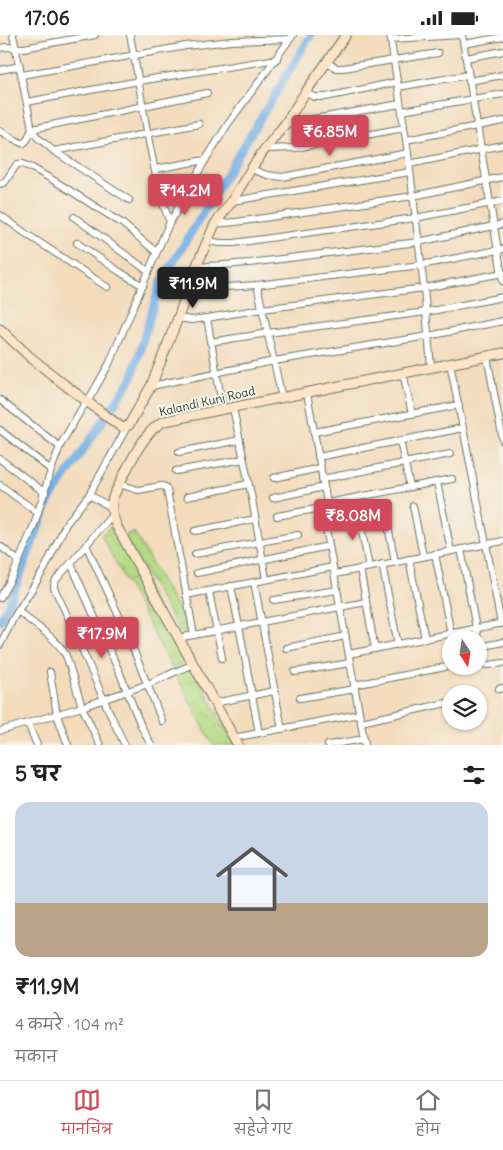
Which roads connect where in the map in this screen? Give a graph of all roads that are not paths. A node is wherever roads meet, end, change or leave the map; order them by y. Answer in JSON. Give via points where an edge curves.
{"nodes":[{"id":1,"x":14,"y":35,"type":"edge"},
{"id":2,"x":95,"y":35,"type":"edge"},
{"id":3,"x":130,"y":35,"type":"edge"},
{"id":4,"x":346,"y":35,"type":"edge"},
{"id":5,"x":462,"y":35,"type":"edge"},
{"id":6,"x":291,"y":37,"type":"edge"},
{"id":7,"x":391,"y":37,"type":"edge"},
{"id":8,"x":503,"y":37,"type":"edge"},
{"id":9,"x":232,"y":38,"type":"edge"},
{"id":10,"x":464,"y":44,"type":"junction"},
{"id":11,"x":0,"y":48,"type":"edge"},
{"id":12,"x":16,"y":48,"type":"junction"},
{"id":13,"x":503,"y":51,"type":"edge"},
{"id":14,"x":438,"y":53,"type":"dead end"},
{"id":15,"x":134,"y":55,"type":"junction"},
{"id":16,"x":466,"y":58,"type":"junction"},
{"id":17,"x":277,"y":59,"type":"junction"},
{"id":18,"x":394,"y":59,"type":"junction"},
{"id":19,"x":326,"y":63,"type":"junction"},
{"id":20,"x":20,"y":66,"type":"junction"},
{"id":21,"x":0,"y":70,"type":"edge"},
{"id":22,"x":22,"y":75,"type":"junction"},
{"id":23,"x":503,"y":75,"type":"edge"},
{"id":24,"x":469,"y":78,"type":"junction"},
{"id":25,"x":139,"y":81,"type":"junction"},
{"id":26,"x":398,"y":84,"type":"junction"},
{"id":27,"x":207,"y":93,"type":"dead end"},
{"id":28,"x":305,"y":93,"type":"junction"},
{"id":29,"x":503,"y":94,"type":"edge"},
{"id":30,"x":472,"y":99,"type":"junction"},
{"id":31,"x":27,"y":102,"type":"junction"},
{"id":32,"x":143,"y":106,"type":"junction"},
{"id":33,"x":401,"y":107,"type":"junction"},
{"id":34,"x":503,"y":121,"type":"edge"},
{"id":35,"x":199,"y":124,"type":"dead end"},
{"id":36,"x":285,"y":124,"type":"junction"},
{"id":37,"x":476,"y":126,"type":"junction"},
{"id":38,"x":404,"y":127,"type":"junction"},
{"id":39,"x":32,"y":129,"type":"junction"},
{"id":40,"x":0,"y":131,"type":"edge"},
{"id":41,"x":147,"y":133,"type":"junction"},
{"id":42,"x":406,"y":140,"type":"junction"},
{"id":43,"x":503,"y":145,"type":"edge"},
{"id":44,"x":265,"y":149,"type":"junction"},
{"id":45,"x":481,"y":150,"type":"junction"},
{"id":46,"x":54,"y":151,"type":"junction"},
{"id":47,"x":408,"y":153,"type":"junction"},
{"id":48,"x":205,"y":160,"type":"junction"},
{"id":49,"x":409,"y":164,"type":"junction"},
{"id":50,"x":155,"y":169,"type":"junction"},
{"id":51,"x":251,"y":169,"type":"junction"},
{"id":52,"x":410,"y":172,"type":"junction"},
{"id":53,"x":503,"y":177,"type":"edge"},
{"id":54,"x":486,"y":181,"type":"junction"},
{"id":55,"x":0,"y":184,"type":"edge"},
{"id":56,"x":413,"y":196,"type":"junction"},
{"id":57,"x":129,"y":200,"type":"dead end"},
{"id":58,"x":232,"y":201,"type":"junction"},
{"id":59,"x":503,"y":201,"type":"edge"},
{"id":60,"x":490,"y":203,"type":"junction"},
{"id":61,"x":0,"y":215,"type":"edge"},
{"id":62,"x":74,"y":217,"type":"dead end"},
{"id":63,"x":415,"y":218,"type":"junction"},
{"id":64,"x":170,"y":221,"type":"junction"},
{"id":65,"x":215,"y":224,"type":"junction"},
{"id":66,"x":503,"y":224,"type":"edge"},
{"id":67,"x":494,"y":226,"type":"junction"},
{"id":68,"x":207,"y":241,"type":"junction"},
{"id":69,"x":418,"y":242,"type":"junction"},
{"id":70,"x":77,"y":243,"type":"dead end"},
{"id":71,"x":500,"y":250,"type":"edge"},
{"id":72,"x":156,"y":251,"type":"junction"},
{"id":73,"x":421,"y":265,"type":"junction"},
{"id":74,"x":196,"y":267,"type":"junction"},
{"id":75,"x":148,"y":271,"type":"junction"},
{"id":76,"x":502,"y":273,"type":"edge"},
{"id":77,"x":192,"y":279,"type":"junction"},
{"id":78,"x":503,"y":281,"type":"edge"},
{"id":79,"x":257,"y":285,"type":"junction"},
{"id":80,"x":143,"y":286,"type":"junction"},
{"id":81,"x":107,"y":287,"type":"dead end"},
{"id":82,"x":424,"y":288,"type":"junction"},
{"id":83,"x":503,"y":297,"type":"edge"},
{"id":84,"x":262,"y":309,"type":"junction"},
{"id":85,"x":426,"y":312,"type":"junction"},
{"id":86,"x":178,"y":318,"type":"junction"},
{"id":87,"x":206,"y":319,"type":"junction"},
{"id":88,"x":503,"y":321,"type":"edge"},
{"id":89,"x":0,"y":329,"type":"edge"},
{"id":90,"x":268,"y":333,"type":"junction"},
{"id":91,"x":428,"y":336,"type":"junction"},
{"id":92,"x":210,"y":342,"type":"junction"},
{"id":93,"x":503,"y":353,"type":"edge"},
{"id":94,"x":487,"y":356,"type":"junction"},
{"id":95,"x":274,"y":361,"type":"junction"},
{"id":96,"x":450,"y":363,"type":"junction"},
{"id":97,"x":431,"y":367,"type":"junction"},
{"id":98,"x":216,"y":373,"type":"junction"},
{"id":99,"x":403,"y":373,"type":"junction"},
{"id":100,"x":151,"y":386,"type":"junction"},
{"id":101,"x":307,"y":393,"type":"junction"},
{"id":102,"x":282,"y":398,"type":"junction"},
{"id":103,"x":0,"y":400,"type":"edge"},
{"id":104,"x":88,"y":401,"type":"junction"},
{"id":105,"x":459,"y":405,"type":"junction"},
{"id":106,"x":233,"y":408,"type":"junction"},
{"id":107,"x":223,"y":409,"type":"junction"},
{"id":108,"x":412,"y":414,"type":"junction"},
{"id":109,"x":127,"y":427,"type":"junction"},
{"id":110,"x":463,"y":428,"type":"junction"},
{"id":111,"x":0,"y":430,"type":"edge"},
{"id":112,"x":314,"y":432,"type":"junction"},
{"id":113,"x":240,"y":440,"type":"junction"},
{"id":114,"x":400,"y":441,"type":"junction"},
{"id":115,"x":503,"y":441,"type":"edge"},
{"id":116,"x":60,"y":447,"type":"junction"},
{"id":117,"x":179,"y":452,"type":"dead end"},
{"id":118,"x":450,"y":454,"type":"dead end"},
{"id":119,"x":318,"y":457,"type":"junction"},
{"id":120,"x":0,"y":459,"type":"edge"},
{"id":121,"x":244,"y":459,"type":"junction"},
{"id":122,"x":405,"y":463,"type":"junction"},
{"id":123,"x":320,"y":468,"type":"junction"},
{"id":124,"x":52,"y":470,"type":"junction"},
{"id":125,"x":176,"y":471,"type":"dead end"},
{"id":126,"x":274,"y":478,"type":"dead end"},
{"id":127,"x":322,"y":479,"type":"junction"},
{"id":128,"x":452,"y":479,"type":"dead end"},
{"id":129,"x":437,"y":482,"type":"junction"},
{"id":130,"x":120,"y":484,"type":"junction"},
{"id":131,"x":248,"y":484,"type":"junction"},
{"id":132,"x":0,"y":485,"type":"edge"},
{"id":133,"x":324,"y":487,"type":"junction"},
{"id":134,"x":410,"y":487,"type":"junction"},
{"id":135,"x":45,"y":493,"type":"junction"},
{"id":136,"x":89,"y":495,"type":"junction"},
{"id":137,"x":187,"y":497,"type":"dead end"},
{"id":138,"x":273,"y":498,"type":"dead end"},
{"id":139,"x":327,"y":505,"type":"junction"},
{"id":140,"x":384,"y":505,"type":"dead end"},
{"id":141,"x":414,"y":506,"type":"dead end"},
{"id":142,"x":112,"y":511,"type":"junction"},
{"id":143,"x":358,"y":511,"type":"dead end"},
{"id":144,"x":38,"y":513,"type":"junction"},
{"id":145,"x":277,"y":516,"type":"dead end"},
{"id":146,"x":255,"y":519,"type":"junction"},
{"id":147,"x":196,"y":531,"type":"dead end"},
{"id":148,"x":298,"y":535,"type":"dead end"},
{"id":149,"x":503,"y":541,"type":"edge"},
{"id":150,"x":259,"y":542,"type":"junction"},
{"id":151,"x":486,"y":544,"type":"junction"},
{"id":152,"x":0,"y":545,"type":"edge"},
{"id":153,"x":86,"y":545,"type":"junction"},
{"id":154,"x":329,"y":546,"type":"junction"},
{"id":155,"x":461,"y":549,"type":"junction"},
{"id":156,"x":451,"y":551,"type":"junction"},
{"id":157,"x":195,"y":554,"type":"dead end"},
{"id":158,"x":435,"y":554,"type":"junction"},
{"id":159,"x":423,"y":556,"type":"junction"},
{"id":160,"x":262,"y":559,"type":"junction"},
{"id":161,"x":409,"y":559,"type":"junction"},
{"id":162,"x":19,"y":561,"type":"junction"},
{"id":163,"x":395,"y":562,"type":"junction"},
{"id":164,"x":71,"y":564,"type":"junction"},
{"id":165,"x":382,"y":564,"type":"junction"},
{"id":166,"x":333,"y":567,"type":"junction"},
{"id":167,"x":369,"y":567,"type":"junction"},
{"id":168,"x":360,"y":569,"type":"junction"},
{"id":169,"x":198,"y":573,"type":"dead end"},
{"id":170,"x":335,"y":574,"type":"junction"},
{"id":171,"x":266,"y":579,"type":"junction"},
{"id":172,"x":254,"y":582,"type":"junction"},
{"id":173,"x":231,"y":586,"type":"junction"},
{"id":174,"x":337,"y":590,"type":"junction"},
{"id":175,"x":209,"y":591,"type":"junction"},
{"id":176,"x":186,"y":595,"type":"junction"},
{"id":177,"x":0,"y":598,"type":"edge"},
{"id":178,"x":274,"y":600,"type":"dead end"},
{"id":179,"x":366,"y":602,"type":"junction"},
{"id":180,"x":340,"y":607,"type":"junction"},
{"id":181,"x":18,"y":611,"type":"junction"},
{"id":182,"x":261,"y":622,"type":"junction"},
{"id":183,"x":502,"y":623,"type":"edge"},
{"id":184,"x":240,"y":626,"type":"junction"},
{"id":185,"x":476,"y":629,"type":"junction"},
{"id":186,"x":450,"y":630,"type":"edge"},
{"id":187,"x":471,"y":630,"type":"edge"},
{"id":188,"x":216,"y":631,"type":"junction"},
{"id":189,"x":194,"y":635,"type":"junction"},
{"id":190,"x":346,"y":636,"type":"junction"},
{"id":191,"x":442,"y":636,"type":"edge"},
{"id":192,"x":178,"y":638,"type":"junction"},
{"id":193,"x":424,"y":639,"type":"junction"},
{"id":194,"x":503,"y":642,"type":"edge"},
{"id":195,"x":488,"y":644,"type":"edge"},
{"id":196,"x":0,"y":645,"type":"edge"},
{"id":197,"x":398,"y":645,"type":"junction"},
{"id":198,"x":286,"y":648,"type":"dead end"},
{"id":199,"x":375,"y":649,"type":"junction"},
{"id":200,"x":349,"y":654,"type":"junction"},
{"id":201,"x":222,"y":658,"type":"dead end"},
{"id":202,"x":350,"y":663,"type":"junction"},
{"id":203,"x":503,"y":663,"type":"edge"},
{"id":204,"x":193,"y":665,"type":"junction"},
{"id":205,"x":488,"y":665,"type":"edge"},
{"id":206,"x":442,"y":667,"type":"edge"},
{"id":207,"x":50,"y":672,"type":"dead end"},
{"id":208,"x":294,"y":672,"type":"dead end"},
{"id":209,"x":148,"y":684,"type":"junction"},
{"id":210,"x":355,"y":687,"type":"junction"},
{"id":211,"x":127,"y":691,"type":"junction"},
{"id":212,"x":274,"y":691,"type":"junction"},
{"id":213,"x":252,"y":696,"type":"junction"},
{"id":214,"x":300,"y":698,"type":"dead end"},
{"id":215,"x":104,"y":700,"type":"junction"},
{"id":216,"x":214,"y":703,"type":"junction"},
{"id":217,"x":442,"y":704,"type":"edge"},
{"id":218,"x":82,"y":707,"type":"junction"},
{"id":219,"x":359,"y":714,"type":"junction"},
{"id":220,"x":57,"y":715,"type":"junction"},
{"id":221,"x":162,"y":721,"type":"dead end"},
{"id":222,"x":361,"y":722,"type":"junction"},
{"id":223,"x":28,"y":724,"type":"junction"},
{"id":224,"x":282,"y":729,"type":"junction"},
{"id":225,"x":0,"y":731,"type":"edge"},
{"id":226,"x":259,"y":733,"type":"junction"},
{"id":227,"x":236,"y":741,"type":"edge"},
{"id":228,"x":364,"y":742,"type":"edge"},
{"id":229,"x":37,"y":745,"type":"edge"},
{"id":230,"x":68,"y":745,"type":"edge"},
{"id":231,"x":100,"y":745,"type":"edge"},
{"id":232,"x":125,"y":745,"type":"edge"},
{"id":233,"x":151,"y":745,"type":"edge"},
{"id":234,"x":328,"y":745,"type":"edge"}],
"edges":[{"from":1,"to":12,"type":"street"},
{"from":2,"to":12,"type":"street"},
{"from":3,"to":15,"type":"street"},
{"from":4,"to":19,"type":"street"},
{"from":5,"to":7,"type":"street"},
{"from":5,"to":10,"type":"street"},
{"from":6,"to":9,"type":"street"},
{"from":6,"to":17,"type":"street"},
{"from":7,"to":18,"type":"street"},
{"from":8,"to":10,"type":"street"},
{"from":9,"to":15,"type":"street"},
{"from":10,"to":16,"type":"street"},
{"from":11,"to":12,"type":"street"},
{"from":12,"to":20,"type":"street"},
{"from":13,"to":16,"type":"street"},
{"from":14,"to":18,"type":"street"},
{"from":15,"to":22,"type":"street"},
{"from":15,"to":25,"type":"street"},
{"from":16,"to":24,"type":"street"},
{"from":17,"to":25,"type":"street"},
{"from":17,"to":48,"type":"street"},
{"from":18,"to":19,"type":"street","via":[[336,68]]},
{"from":18,"to":26,"type":"street"},
{"from":19,"to":28,"type":"street"},
{"from":20,"to":21,"type":"street"},
{"from":20,"to":22,"type":"street"},
{"from":22,"to":31,"type":"street"},
{"from":23,"to":24,"type":"street"},
{"from":24,"to":26,"type":"street"},
{"from":24,"to":30,"type":"street"},
{"from":25,"to":31,"type":"street"},
{"from":25,"to":32,"type":"street"},
{"from":26,"to":28,"type":"street","via":[[326,97]]},
{"from":26,"to":33,"type":"street"},
{"from":27,"to":32,"type":"street"},
{"from":28,"to":36,"type":"street"},
{"from":29,"to":30,"type":"street"},
{"from":30,"to":33,"type":"street"},
{"from":30,"to":37,"type":"street"},
{"from":31,"to":39,"type":"street"},
{"from":32,"to":39,"type":"street"},
{"from":32,"to":41,"type":"street"},
{"from":33,"to":36,"type":"street"},
{"from":33,"to":38,"type":"street"},
{"from":34,"to":37,"type":"street"},
{"from":35,"to":41,"type":"street"},
{"from":36,"to":44,"type":"street"},
{"from":37,"to":42,"type":"street"},
{"from":37,"to":45,"type":"street"},
{"from":38,"to":42,"type":"street"},
{"from":38,"to":44,"type":"street","via":[[296,148]]},
{"from":39,"to":40,"type":"street","via":[[24,143]]},
{"from":39,"to":46,"type":"street"},
{"from":41,"to":46,"type":"street"},
{"from":41,"to":50,"type":"street"},
{"from":42,"to":47,"type":"street"},
{"from":43,"to":45,"type":"street"},
{"from":44,"to":51,"type":"street"},
{"from":45,"to":49,"type":"street"},
{"from":45,"to":54,"type":"street"},
{"from":46,"to":57,"type":"street"},
{"from":47,"to":49,"type":"street"},
{"from":47,"to":51,"type":"street","via":[[282,177]]},
{"from":48,"to":50,"type":"street"},
{"from":48,"to":64,"type":"street"},
{"from":49,"to":52,"type":"street"},
{"from":50,"to":64,"type":"street"},
{"from":51,"to":58,"type":"street"},
{"from":52,"to":56,"type":"street"},
{"from":52,"to":58,"type":"street"},
{"from":53,"to":54,"type":"street"},
{"from":54,"to":56,"type":"street"},
{"from":54,"to":60,"type":"street"},
{"from":55,"to":72,"type":"street","via":[[17,164],[23,164],[123,224]]},
{"from":56,"to":63,"type":"street"},
{"from":56,"to":65,"type":"street"},
{"from":58,"to":65,"type":"street"},
{"from":59,"to":60,"type":"street"},
{"from":60,"to":63,"type":"street"},
{"from":60,"to":67,"type":"street"},
{"from":61,"to":81,"type":"street"},
{"from":62,"to":75,"type":"street"},
{"from":63,"to":68,"type":"street","via":[[234,243]]},
{"from":63,"to":69,"type":"street"},
{"from":64,"to":72,"type":"street"},
{"from":65,"to":68,"type":"street"},
{"from":66,"to":67,"type":"street"},
{"from":67,"to":69,"type":"street"},
{"from":67,"to":71,"type":"street"},
{"from":68,"to":74,"type":"street"},
{"from":69,"to":73,"type":"street"},
{"from":69,"to":74,"type":"street"},
{"from":70,"to":80,"type":"street"},
{"from":71,"to":73,"type":"street"},
{"from":71,"to":76,"type":"street"},
{"from":72,"to":75,"type":"street"},
{"from":73,"to":79,"type":"street"},
{"from":73,"to":82,"type":"street"},
{"from":74,"to":77,"type":"street"},
{"from":75,"to":80,"type":"street"},
{"from":76,"to":78,"type":"street"},
{"from":76,"to":82,"type":"street"},
{"from":77,"to":79,"type":"street","via":[[211,287]]},
{"from":77,"to":86,"type":"street"},
{"from":79,"to":84,"type":"street"},
{"from":80,"to":104,"type":"street","via":[[109,365]]},
{"from":82,"to":84,"type":"street"},
{"from":82,"to":85,"type":"street"},
{"from":83,"to":85,"type":"street"},
{"from":84,"to":87,"type":"street"},
{"from":84,"to":90,"type":"street"},
{"from":85,"to":90,"type":"street"},
{"from":85,"to":91,"type":"street"},
{"from":86,"to":87,"type":"street"},
{"from":86,"to":100,"type":"street"},
{"from":87,"to":92,"type":"street"},
{"from":88,"to":91,"type":"street"},
{"from":89,"to":104,"type":"street","via":[[29,356]]},
{"from":90,"to":92,"type":"street"},
{"from":90,"to":95,"type":"street"},
{"from":91,"to":95,"type":"street"},
{"from":91,"to":97,"type":"street"},
{"from":92,"to":98,"type":"street"},
{"from":93,"to":94,"type":"street","name":"Kalandi Kunj Road"},
{"from":94,"to":96,"type":"street","name":"Kalandi Kunj Road"},
{"from":94,"to":115,"type":"street"},
{"from":95,"to":98,"type":"street"},
{"from":95,"to":102,"type":"street"},
{"from":96,"to":97,"type":"street","name":"Kalandi Kunj Road"},
{"from":96,"to":105,"type":"street"},
{"from":97,"to":99,"type":"street","name":"Kalandi Kunj Road"},
{"from":98,"to":100,"type":"street"},
{"from":98,"to":107,"type":"street"},
{"from":99,"to":101,"type":"street","name":"Kalandi Kunj Road"},
{"from":99,"to":108,"type":"street"},
{"from":100,"to":109,"type":"street"},
{"from":101,"to":102,"type":"street","name":"Kalandi Kunj Road"},
{"from":101,"to":112,"type":"street"},
{"from":102,"to":106,"type":"street","name":"Kalandi Kunj Road"},
{"from":103,"to":116,"type":"street"},
{"from":104,"to":109,"type":"street","via":[[121,427]]},
{"from":104,"to":116,"type":"street"},
{"from":105,"to":108,"type":"street"},
{"from":105,"to":110,"type":"street"},
{"from":106,"to":107,"type":"street","name":"Kalandi Kunj Road"},
{"from":106,"to":113,"type":"street"},
{"from":107,"to":130,"type":"street","name":"Kalandi Kunj Road","via":[[156,425],[136,452]]},
{"from":108,"to":112,"type":"street"},
{"from":109,"to":136,"type":"street"},
{"from":110,"to":114,"type":"street"},
{"from":110,"to":151,"type":"street"},
{"from":111,"to":124,"type":"street"},
{"from":112,"to":119,"type":"street"},
{"from":113,"to":117,"type":"street"},
{"from":113,"to":121,"type":"street"},
{"from":114,"to":119,"type":"street"},
{"from":114,"to":122,"type":"street"},
{"from":116,"to":124,"type":"street"},
{"from":118,"to":122,"type":"street"},
{"from":119,"to":123,"type":"street"},
{"from":120,"to":135,"type":"street"},
{"from":121,"to":125,"type":"street"},
{"from":121,"to":131,"type":"street"},
{"from":122,"to":127,"type":"street"},
{"from":122,"to":134,"type":"street"},
{"from":123,"to":126,"type":"street"},
{"from":123,"to":127,"type":"street"},
{"from":124,"to":135,"type":"street"},
{"from":127,"to":133,"type":"street"},
{"from":128,"to":129,"type":"street"},
{"from":129,"to":134,"type":"street"},
{"from":129,"to":156,"type":"street"},
{"from":130,"to":142,"type":"street","name":"Kalandi Kunj Road","via":[[113,497]]},
{"from":130,"to":176,"type":"street","via":[[138,490],[166,487]]},
{"from":131,"to":137,"type":"street"},
{"from":131,"to":146,"type":"street"},
{"from":132,"to":144,"type":"street"},
{"from":133,"to":138,"type":"street"},
{"from":133,"to":139,"type":"street"},
{"from":134,"to":139,"type":"street"},
{"from":135,"to":144,"type":"street"},
{"from":136,"to":142,"type":"street"},
{"from":136,"to":181,"type":"street","via":[[66,524],[44,570]]},
{"from":139,"to":145,"type":"street"},
{"from":139,"to":154,"type":"street","via":[[325,523]]},
{"from":140,"to":163,"type":"street"},
{"from":141,"to":159,"type":"street"},
{"from":142,"to":153,"type":"street"},
{"from":142,"to":192,"type":"street","via":[[117,527]]},
{"from":143,"to":167,"type":"street"},
{"from":144,"to":162,"type":"street"},
{"from":146,"to":147,"type":"street"},
{"from":146,"to":150,"type":"street"},
{"from":148,"to":150,"type":"street"},
{"from":149,"to":151,"type":"street"},
{"from":150,"to":157,"type":"street"},
{"from":150,"to":160,"type":"street"},
{"from":151,"to":155,"type":"street"},
{"from":151,"to":183,"type":"street"},
{"from":152,"to":162,"type":"street"},
{"from":153,"to":164,"type":"street"},
{"from":153,"to":209,"type":"street"},
{"from":154,"to":160,"type":"street"},
{"from":154,"to":166,"type":"street"},
{"from":155,"to":156,"type":"street"},
{"from":155,"to":185,"type":"street"},
{"from":156,"to":158,"type":"street"},
{"from":158,"to":159,"type":"street"},
{"from":158,"to":186,"type":"street"},
{"from":159,"to":161,"type":"street"},
{"from":160,"to":169,"type":"street"},
{"from":160,"to":171,"type":"street"},
{"from":161,"to":163,"type":"street"},
{"from":161,"to":193,"type":"street"},
{"from":162,"to":177,"type":"street"},
{"from":163,"to":165,"type":"street"},
{"from":164,"to":211,"type":"street"},
{"from":164,"to":215,"type":"street","via":[[56,580],[54,588]]},
{"from":165,"to":167,"type":"street"},
{"from":165,"to":197,"type":"street"},
{"from":166,"to":170,"type":"street"},
{"from":166,"to":171,"type":"street"},
{"from":167,"to":168,"type":"street"},
{"from":168,"to":170,"type":"street"},
{"from":168,"to":179,"type":"street"},
{"from":170,"to":174,"type":"street"},
{"from":171,"to":172,"type":"street"},
{"from":172,"to":173,"type":"street"},
{"from":172,"to":182,"type":"street"},
{"from":173,"to":175,"type":"street"},
{"from":173,"to":184,"type":"street"},
{"from":174,"to":178,"type":"street"},
{"from":174,"to":180,"type":"street"},
{"from":175,"to":176,"type":"street"},
{"from":175,"to":188,"type":"street"},
{"from":176,"to":189,"type":"street"},
{"from":179,"to":180,"type":"street"},
{"from":179,"to":199,"type":"street"},
{"from":180,"to":182,"type":"street"},
{"from":180,"to":190,"type":"street"},
{"from":181,"to":196,"type":"street"},
{"from":181,"to":218,"type":"street","via":[[64,651]]},
{"from":182,"to":184,"type":"street"},
{"from":182,"to":212,"type":"street"},
{"from":183,"to":185,"type":"street"},
{"from":184,"to":188,"type":"street"},
{"from":184,"to":213,"type":"street"},
{"from":185,"to":187,"type":"street"},
{"from":188,"to":189,"type":"street"},
{"from":188,"to":201,"type":"street"},
{"from":189,"to":192,"type":"street"},
{"from":190,"to":198,"type":"street"},
{"from":190,"to":200,"type":"street"},
{"from":191,"to":193,"type":"street"},
{"from":192,"to":204,"type":"street"},
{"from":193,"to":197,"type":"street"},
{"from":194,"to":195,"type":"street"},
{"from":197,"to":199,"type":"street"},
{"from":199,"to":200,"type":"street"},
{"from":200,"to":202,"type":"street"},
{"from":202,"to":208,"type":"street"},
{"from":202,"to":210,"type":"street"},
{"from":203,"to":205,"type":"street"},
{"from":204,"to":209,"type":"street"},
{"from":204,"to":216,"type":"street"},
{"from":206,"to":210,"type":"street"},
{"from":207,"to":220,"type":"street"},
{"from":209,"to":211,"type":"street"},
{"from":209,"to":221,"type":"street"},
{"from":210,"to":214,"type":"street"},
{"from":210,"to":219,"type":"street"},
{"from":211,"to":215,"type":"street"},
{"from":211,"to":233,"type":"street"},
{"from":212,"to":213,"type":"street"},
{"from":212,"to":224,"type":"street"},
{"from":213,"to":216,"type":"street"},
{"from":213,"to":226,"type":"street"},
{"from":215,"to":218,"type":"street"},
{"from":215,"to":232,"type":"street"},
{"from":216,"to":227,"type":"street"},
{"from":217,"to":222,"type":"street"},
{"from":218,"to":220,"type":"street"},
{"from":218,"to":231,"type":"street"},
{"from":219,"to":222,"type":"street"},
{"from":219,"to":224,"type":"street"},
{"from":220,"to":223,"type":"street"},
{"from":220,"to":230,"type":"street"},
{"from":222,"to":228,"type":"street"},
{"from":223,"to":225,"type":"street"},
{"from":223,"to":229,"type":"street"},
{"from":224,"to":226,"type":"street"},
{"from":226,"to":227,"type":"street"},
{"from":228,"to":234,"type":"street"}]}
